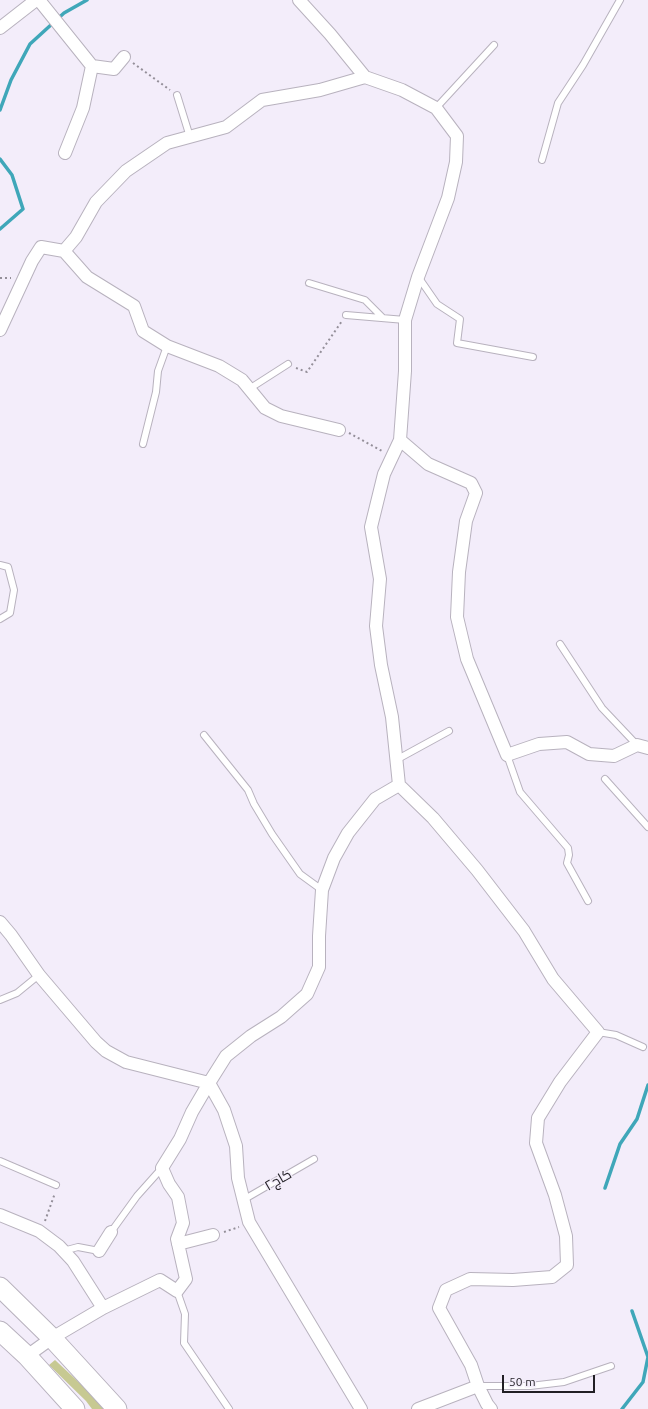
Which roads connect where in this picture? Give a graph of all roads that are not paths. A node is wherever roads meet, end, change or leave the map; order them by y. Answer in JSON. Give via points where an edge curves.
{"nodes":[{"id":1,"x":37,"y":0,"type":"edge"},
{"id":2,"x":299,"y":0,"type":"edge"},
{"id":3,"x":620,"y":0,"type":"edge"},
{"id":4,"x":0,"y":28,"type":"edge"},
{"id":5,"x":494,"y":45,"type":"dead end"},
{"id":6,"x":124,"y":57,"type":"road end"},
{"id":7,"x":92,"y":66,"type":"junction"},
{"id":8,"x":365,"y":77,"type":"junction"},
{"id":9,"x":177,"y":95,"type":"road end"},
{"id":10,"x":436,"y":108,"type":"junction"},
{"id":11,"x":190,"y":137,"type":"junction"},
{"id":12,"x":64,"y":153,"type":"dead end"},
{"id":13,"x":542,"y":160,"type":"dead end"},
{"id":14,"x":64,"y":251,"type":"junction"},
{"id":15,"x":418,"y":277,"type":"junction"},
{"id":16,"x":309,"y":283,"type":"dead end"},
{"id":17,"x":346,"y":315,"type":"road end"},
{"id":18,"x":383,"y":318,"type":"junction"},
{"id":19,"x":406,"y":320,"type":"junction"},
{"id":20,"x":0,"y":330,"type":"edge"},
{"id":21,"x":167,"y":346,"type":"junction"},
{"id":22,"x":533,"y":357,"type":"dead end"},
{"id":23,"x":288,"y":364,"type":"road end"},
{"id":24,"x":250,"y":389,"type":"junction"},
{"id":25,"x":339,"y":430,"type":"road end"},
{"id":26,"x":400,"y":440,"type":"junction"},
{"id":27,"x":143,"y":444,"type":"dead end"},
{"id":28,"x":0,"y":565,"type":"edge"},
{"id":29,"x":0,"y":619,"type":"edge"},
{"id":30,"x":560,"y":644,"type":"dead end"},
{"id":31,"x":449,"y":731,"type":"dead end"},
{"id":32,"x":204,"y":735,"type":"dead end"},
{"id":33,"x":643,"y":747,"type":"edge"},
{"id":34,"x":507,"y":755,"type":"junction"},
{"id":35,"x":396,"y":760,"type":"junction"},
{"id":36,"x":606,"y":779,"type":"dead end"},
{"id":37,"x":398,"y":784,"type":"junction"},
{"id":38,"x":648,"y":827,"type":"edge"},
{"id":39,"x":322,"y":890,"type":"junction"},
{"id":40,"x":588,"y":901,"type":"dead end"},
{"id":41,"x":0,"y":922,"type":"edge"},
{"id":42,"x":39,"y":975,"type":"junction"},
{"id":43,"x":0,"y":1000,"type":"edge"},
{"id":44,"x":598,"y":1032,"type":"junction"},
{"id":45,"x":643,"y":1047,"type":"dead end"},
{"id":46,"x":208,"y":1083,"type":"junction"},
{"id":47,"x":0,"y":1160,"type":"edge"},
{"id":48,"x":314,"y":1160,"type":"dead end"},
{"id":49,"x":162,"y":1168,"type":"junction"},
{"id":50,"x":56,"y":1185,"type":"road end"},
{"id":51,"x":243,"y":1200,"type":"junction"},
{"id":52,"x":0,"y":1215,"type":"edge"},
{"id":53,"x":111,"y":1232,"type":"joint"},
{"id":54,"x":213,"y":1235,"type":"road end"},
{"id":55,"x":178,"y":1244,"type":"junction"},
{"id":56,"x":63,"y":1251,"type":"junction"},
{"id":57,"x":100,"y":1251,"type":"joint"},
{"id":58,"x":0,"y":1287,"type":"edge"},
{"id":59,"x":177,"y":1291,"type":"junction"},
{"id":60,"x":103,"y":1308,"type":"junction"},
{"id":61,"x":0,"y":1331,"type":"edge"},
{"id":62,"x":52,"y":1338,"type":"junction"},
{"id":63,"x":27,"y":1356,"type":"junction"},
{"id":64,"x":611,"y":1366,"type":"dead end"},
{"id":65,"x":478,"y":1386,"type":"junction"},
{"id":66,"x":74,"y":1409,"type":"edge"},
{"id":67,"x":117,"y":1409,"type":"edge"},
{"id":68,"x":229,"y":1409,"type":"edge"},
{"id":69,"x":362,"y":1409,"type":"edge"},
{"id":70,"x":418,"y":1409,"type":"edge"},
{"id":71,"x":491,"y":1409,"type":"edge"}],
"edges":[{"from":1,"to":4,"type":"street"},
{"from":1,"to":7,"type":"street"},
{"from":2,"to":8,"type":"street"},
{"from":3,"to":13,"type":"lane","via":[[558,103]]},
{"from":5,"to":10,"type":"lane"},
{"from":6,"to":7,"type":"street","via":[[114,69]]},
{"from":7,"to":12,"type":"street","via":[[83,108]]},
{"from":8,"to":10,"type":"street","via":[[402,90]]},
{"from":8,"to":11,"type":"street","via":[[320,90],[262,100],[226,126]]},
{"from":9,"to":11,"type":"lane"},
{"from":10,"to":15,"type":"street","via":[[457,136],[456,162],[448,198]]},
{"from":11,"to":14,"type":"street","via":[[167,143],[126,171],[96,202],[76,237]]},
{"from":14,"to":20,"type":"street","via":[[41,247]]},
{"from":14,"to":21,"type":"street","via":[[87,277],[134,306],[143,331]]},
{"from":15,"to":19,"type":"street"},
{"from":15,"to":22,"type":"lane","via":[[437,304],[460,319],[457,342]]},
{"from":16,"to":18,"type":"lane","via":[[366,300]]},
{"from":17,"to":18,"type":"lane"},
{"from":18,"to":19,"type":"lane"},
{"from":19,"to":26,"type":"street"},
{"from":21,"to":24,"type":"street","via":[[219,366],[242,380]]},
{"from":21,"to":27,"type":"lane","via":[[158,371],[156,392]]},
{"from":23,"to":24,"type":"lane"},
{"from":24,"to":25,"type":"street","via":[[265,408],[281,416]]},
{"from":26,"to":34,"type":"street","via":[[428,464],[471,483],[476,493],[466,521],[459,572],[457,617],[467,659]]},
{"from":26,"to":35,"type":"street","via":[[384,474],[371,527],[380,579],[376,626],[392,717]]},
{"from":28,"to":29,"type":"lane","via":[[8,567],[14,590],[10,613]]},
{"from":30,"to":33,"type":"lane","via":[[602,708]]},
{"from":31,"to":35,"type":"lane"},
{"from":32,"to":39,"type":"lane","via":[[248,790],[272,834],[300,874]]},
{"from":33,"to":34,"type":"street","via":[[614,756],[589,754],[568,742],[539,744]]},
{"from":34,"to":40,"type":"lane","via":[[520,792],[568,848],[567,863]]},
{"from":35,"to":37,"type":"street"},
{"from":36,"to":38,"type":"lane"},
{"from":37,"to":39,"type":"street","via":[[375,799],[348,833],[334,858]]},
{"from":37,"to":44,"type":"street","via":[[433,818],[477,870],[524,931],[553,979]]},
{"from":39,"to":46,"type":"street","via":[[319,967],[307,994],[281,1017],[226,1056]]},
{"from":41,"to":42,"type":"street"},
{"from":42,"to":43,"type":"lane","via":[[17,993]]},
{"from":42,"to":46,"type":"street","via":[[106,1051],[126,1062]]},
{"from":44,"to":45,"type":"lane","via":[[616,1035]]},
{"from":44,"to":65,"type":"street","via":[[560,1082],[538,1118],[536,1143],[555,1195],[566,1236],[567,1265],[552,1277],[513,1280],[470,1279],[446,1290],[439,1308],[471,1365]]},
{"from":46,"to":49,"type":"street","via":[[180,1139]]},
{"from":46,"to":51,"type":"street","via":[[224,1110],[236,1146],[238,1178]]},
{"from":47,"to":50,"type":"lane"},
{"from":48,"to":51,"type":"lane","name":"کاج۲"},
{"from":49,"to":53,"type":"lane","via":[[137,1196]]},
{"from":49,"to":55,"type":"street","via":[[178,1197],[183,1223],[177,1239]]},
{"from":51,"to":69,"type":"street","via":[[250,1224]]},
{"from":52,"to":56,"type":"street","via":[[39,1231]]},
{"from":53,"to":57,"type":"street"},
{"from":54,"to":55,"type":"street"},
{"from":55,"to":59,"type":"street","via":[[186,1279]]},
{"from":56,"to":57,"type":"lane","via":[[78,1247]]},
{"from":56,"to":60,"type":"street","via":[[73,1261]]},
{"from":58,"to":62,"type":"main road"},
{"from":59,"to":60,"type":"street","via":[[160,1280]]},
{"from":59,"to":68,"type":"lane","via":[[185,1314],[184,1343]]},
{"from":60,"to":62,"type":"street"},
{"from":61,"to":63,"type":"main road"},
{"from":62,"to":63,"type":"street"},
{"from":62,"to":67,"type":"main road"},
{"from":63,"to":66,"type":"main road"},
{"from":64,"to":65,"type":"lane","via":[[564,1382],[530,1386]]},
{"from":65,"to":70,"type":"street"},
{"from":65,"to":71,"type":"street"}]}
